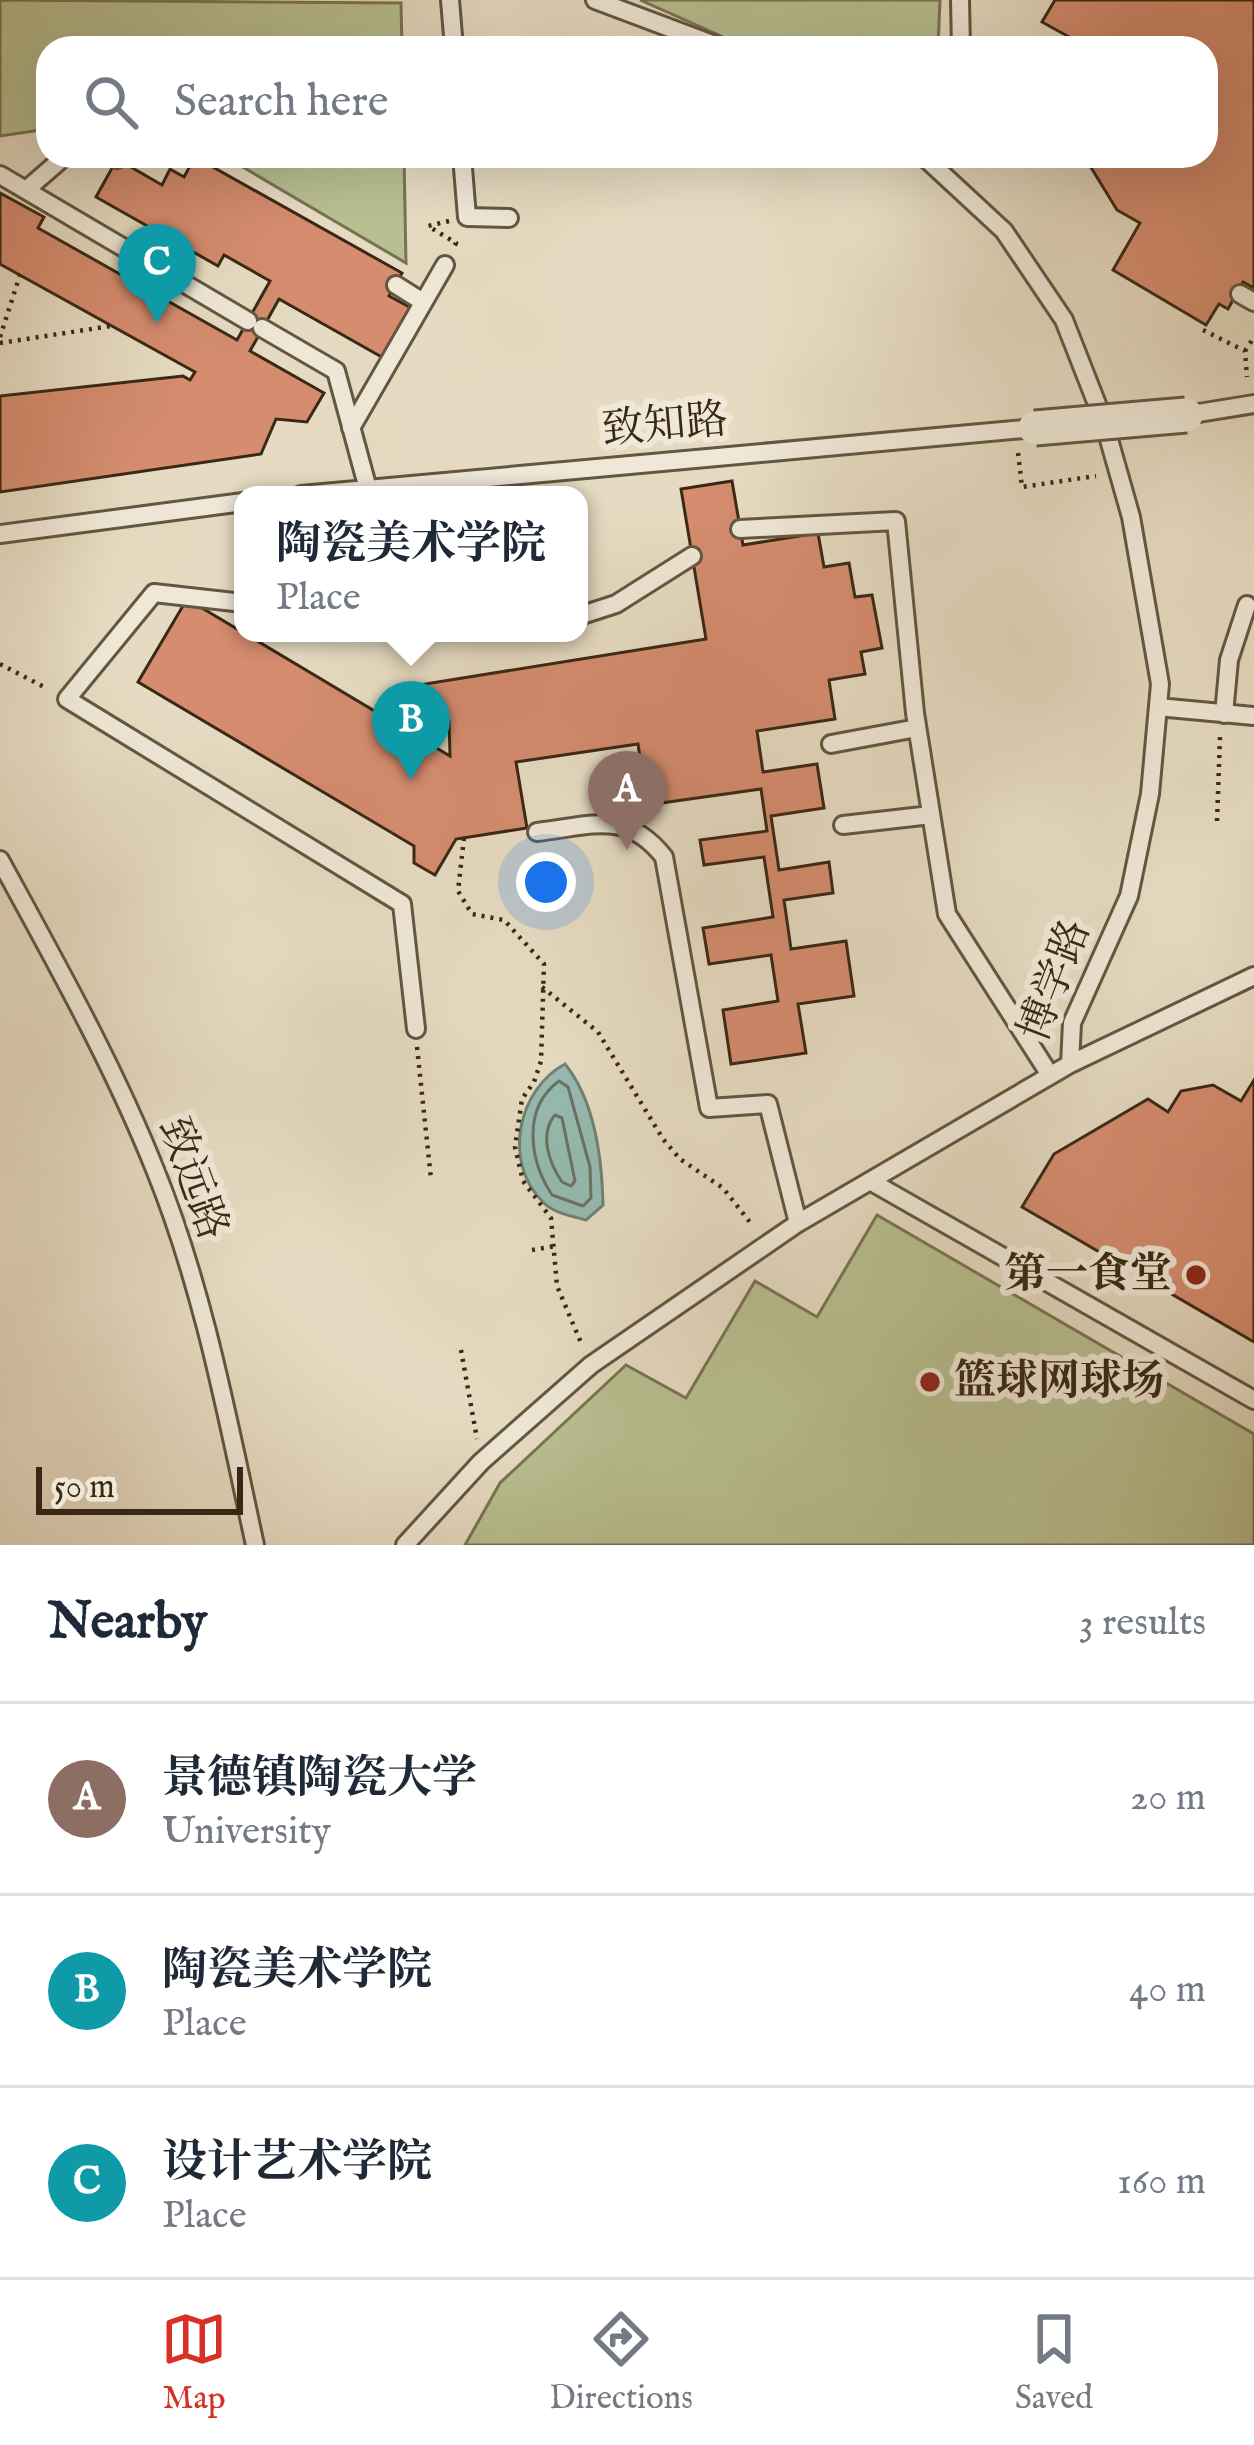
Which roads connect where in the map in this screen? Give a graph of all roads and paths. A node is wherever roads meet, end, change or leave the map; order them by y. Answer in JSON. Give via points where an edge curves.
{"nodes":[{"id":1,"x":451,"y":0,"type":"edge"},
{"id":2,"x":595,"y":0,"type":"edge"},
{"id":3,"x":960,"y":0,"type":"edge"},
{"id":4,"x":453,"y":36,"type":"edge"},
{"id":5,"x":691,"y":36,"type":"edge"},
{"id":6,"x":961,"y":36,"type":"edge"},
{"id":7,"x":51,"y":168,"type":"edge"},
{"id":8,"x":463,"y":168,"type":"edge"},
{"id":9,"x":949,"y":168,"type":"edge"},
{"id":10,"x":0,"y":175,"type":"edge"},
{"id":11,"x":26,"y":190,"type":"junction"},
{"id":12,"x":467,"y":217,"type":"junction"},
{"id":13,"x":508,"y":218,"type":"dead end"},
{"id":14,"x":445,"y":265,"type":"joint"},
{"id":15,"x":20,"y":275,"type":"dead end"},
{"id":16,"x":396,"y":285,"type":"dead end"},
{"id":17,"x":423,"y":302,"type":"junction"},
{"id":18,"x":111,"y":326,"type":"dead end"},
{"id":19,"x":1203,"y":330,"type":"dead end"},
{"id":20,"x":1254,"y":337,"type":"edge"},
{"id":21,"x":0,"y":340,"type":"edge"},
{"id":22,"x":1245,"y":351,"type":"junction"},
{"id":23,"x":1247,"y":376,"type":"dead end"},
{"id":24,"x":1254,"y":404,"type":"edge"},
{"id":25,"x":1186,"y":415,"type":"joint"},
{"id":26,"x":1105,"y":422,"type":"junction"},
{"id":27,"x":351,"y":428,"type":"junction"},
{"id":28,"x":1025,"y":429,"type":"junction"},
{"id":29,"x":1119,"y":472,"type":"junction"},
{"id":30,"x":367,"y":486,"type":"edge"},
{"id":31,"x":401,"y":486,"type":"edge"},
{"id":32,"x":234,"y":503,"type":"edge"},
{"id":33,"x":740,"y":529,"type":"dead end"},
{"id":34,"x":0,"y":534,"type":"edge"},
{"id":35,"x":692,"y":556,"type":"dead end"},
{"id":36,"x":234,"y":602,"type":"edge"},
{"id":37,"x":1247,"y":605,"type":"dead end"},
{"id":38,"x":588,"y":613,"type":"edge"},
{"id":39,"x":0,"y":664,"type":"edge"},
{"id":40,"x":67,"y":698,"type":"junction"},
{"id":41,"x":1158,"y":707,"type":"junction"},
{"id":42,"x":1224,"y":714,"type":"junction"},
{"id":43,"x":1254,"y":716,"type":"edge"},
{"id":44,"x":917,"y":728,"type":"junction"},
{"id":45,"x":831,"y":744,"type":"dead end"},
{"id":46,"x":931,"y":814,"type":"junction"},
{"id":47,"x":1216,"y":821,"type":"dead end"},
{"id":48,"x":843,"y":825,"type":"dead end"},
{"id":49,"x":537,"y":832,"type":"dead end"},
{"id":50,"x":464,"y":838,"type":"dead end"},
{"id":51,"x":0,"y":860,"type":"edge"},
{"id":52,"x":1254,"y":976,"type":"edge"},
{"id":53,"x":542,"y":987,"type":"junction"},
{"id":54,"x":416,"y":1029,"type":"joint"},
{"id":55,"x":1070,"y":1064,"type":"junction"},
{"id":56,"x":1050,"y":1075,"type":"junction"},
{"id":57,"x":431,"y":1179,"type":"dead end"},
{"id":58,"x":870,"y":1181,"type":"junction"},
{"id":59,"x":798,"y":1223,"type":"junction"},
{"id":60,"x":556,"y":1246,"type":"junction"},
{"id":61,"x":766,"y":1246,"type":"junction"},
{"id":62,"x":532,"y":1250,"type":"dead end"},
{"id":63,"x":461,"y":1350,"type":"dead end"},
{"id":64,"x":592,"y":1365,"type":"junction"},
{"id":65,"x":1254,"y":1400,"type":"edge"},
{"id":66,"x":481,"y":1462,"type":"junction"},
{"id":67,"x":255,"y":1545,"type":"edge"},
{"id":68,"x":405,"y":1545,"type":"edge"}],
"edges":[{"from":1,"to":4,"type":"lane"},
{"from":2,"to":5,"type":"lane"},
{"from":3,"to":6,"type":"lane"},
{"from":7,"to":11,"type":"lane"},
{"from":8,"to":12,"type":"lane"},
{"from":9,"to":26,"type":"lane","name":"博学路","via":[[1064,320]]},
{"from":10,"to":11,"type":"lane"},
{"from":11,"to":27,"type":"lane","via":[[336,371]]},
{"from":12,"to":13,"type":"lane"},
{"from":12,"to":14,"type":"path","via":[[428,226],[456,243]]},
{"from":14,"to":17,"type":"lane"},
{"from":15,"to":21,"type":"path"},
{"from":16,"to":17,"type":"lane"},
{"from":17,"to":27,"type":"lane"},
{"from":18,"to":21,"type":"path"},
{"from":19,"to":22,"type":"path"},
{"from":20,"to":22,"type":"path"},
{"from":22,"to":23,"type":"path"},
{"from":24,"to":25,"type":"lane"},
{"from":25,"to":26,"type":"street","bridge":true},
{"from":26,"to":28,"type":"street","bridge":true},
{"from":26,"to":29,"type":"lane","name":"博学路"},
{"from":27,"to":30,"type":"lane"},
{"from":28,"to":29,"type":"path","via":[[1022,487]]},
{"from":28,"to":31,"type":"lane","name":"致知路"},
{"from":29,"to":41,"type":"lane","name":"博学路"},
{"from":32,"to":34,"type":"lane"},
{"from":33,"to":44,"type":"lane","via":[[896,521]]},
{"from":35,"to":38,"type":"lane"},
{"from":36,"to":40,"type":"lane","via":[[154,593]]},
{"from":37,"to":42,"type":"lane","via":[[1229,660]]},
{"from":39,"to":40,"type":"path"},
{"from":40,"to":54,"type":"lane","via":[[402,904]]},
{"from":41,"to":42,"type":"lane"},
{"from":41,"to":55,"type":"lane","name":"博学路","via":[[1129,896],[1072,1023]]},
{"from":42,"to":43,"type":"lane"},
{"from":42,"to":47,"type":"path"},
{"from":44,"to":45,"type":"lane"},
{"from":44,"to":46,"type":"lane"},
{"from":46,"to":48,"type":"lane"},
{"from":46,"to":56,"type":"lane","via":[[947,914]]},
{"from":49,"to":59,"type":"lane","via":[[621,823],[647,835],[664,857],[710,1108],[768,1104]]},
{"from":50,"to":53,"type":"path","via":[[458,891],[472,914],[504,920],[525,940],[544,964]]},
{"from":51,"to":67,"type":"lane","name":"致远路","via":[[92,1028],[158,1175],[209,1341]]},
{"from":52,"to":55,"type":"lane"},
{"from":53,"to":60,"type":"path","via":[[541,1061],[522,1099],[514,1147],[523,1181],[551,1218]]},
{"from":53,"to":61,"type":"path","via":[[598,1032],[663,1139],[724,1188]]},
{"from":54,"to":57,"type":"path"},
{"from":55,"to":56,"type":"lane","name":"博学路"},
{"from":56,"to":58,"type":"lane","name":"博学路"},
{"from":58,"to":59,"type":"lane","name":"博学路"},
{"from":58,"to":65,"type":"lane"},
{"from":59,"to":61,"type":"lane","name":"博学路"},
{"from":60,"to":62,"type":"path"},
{"from":60,"to":64,"type":"path","via":[[557,1286]]},
{"from":61,"to":64,"type":"lane","name":"博学路"},
{"from":63,"to":66,"type":"path"},
{"from":64,"to":66,"type":"lane","name":"博学路"},
{"from":66,"to":68,"type":"lane","name":"博学路"}]}
